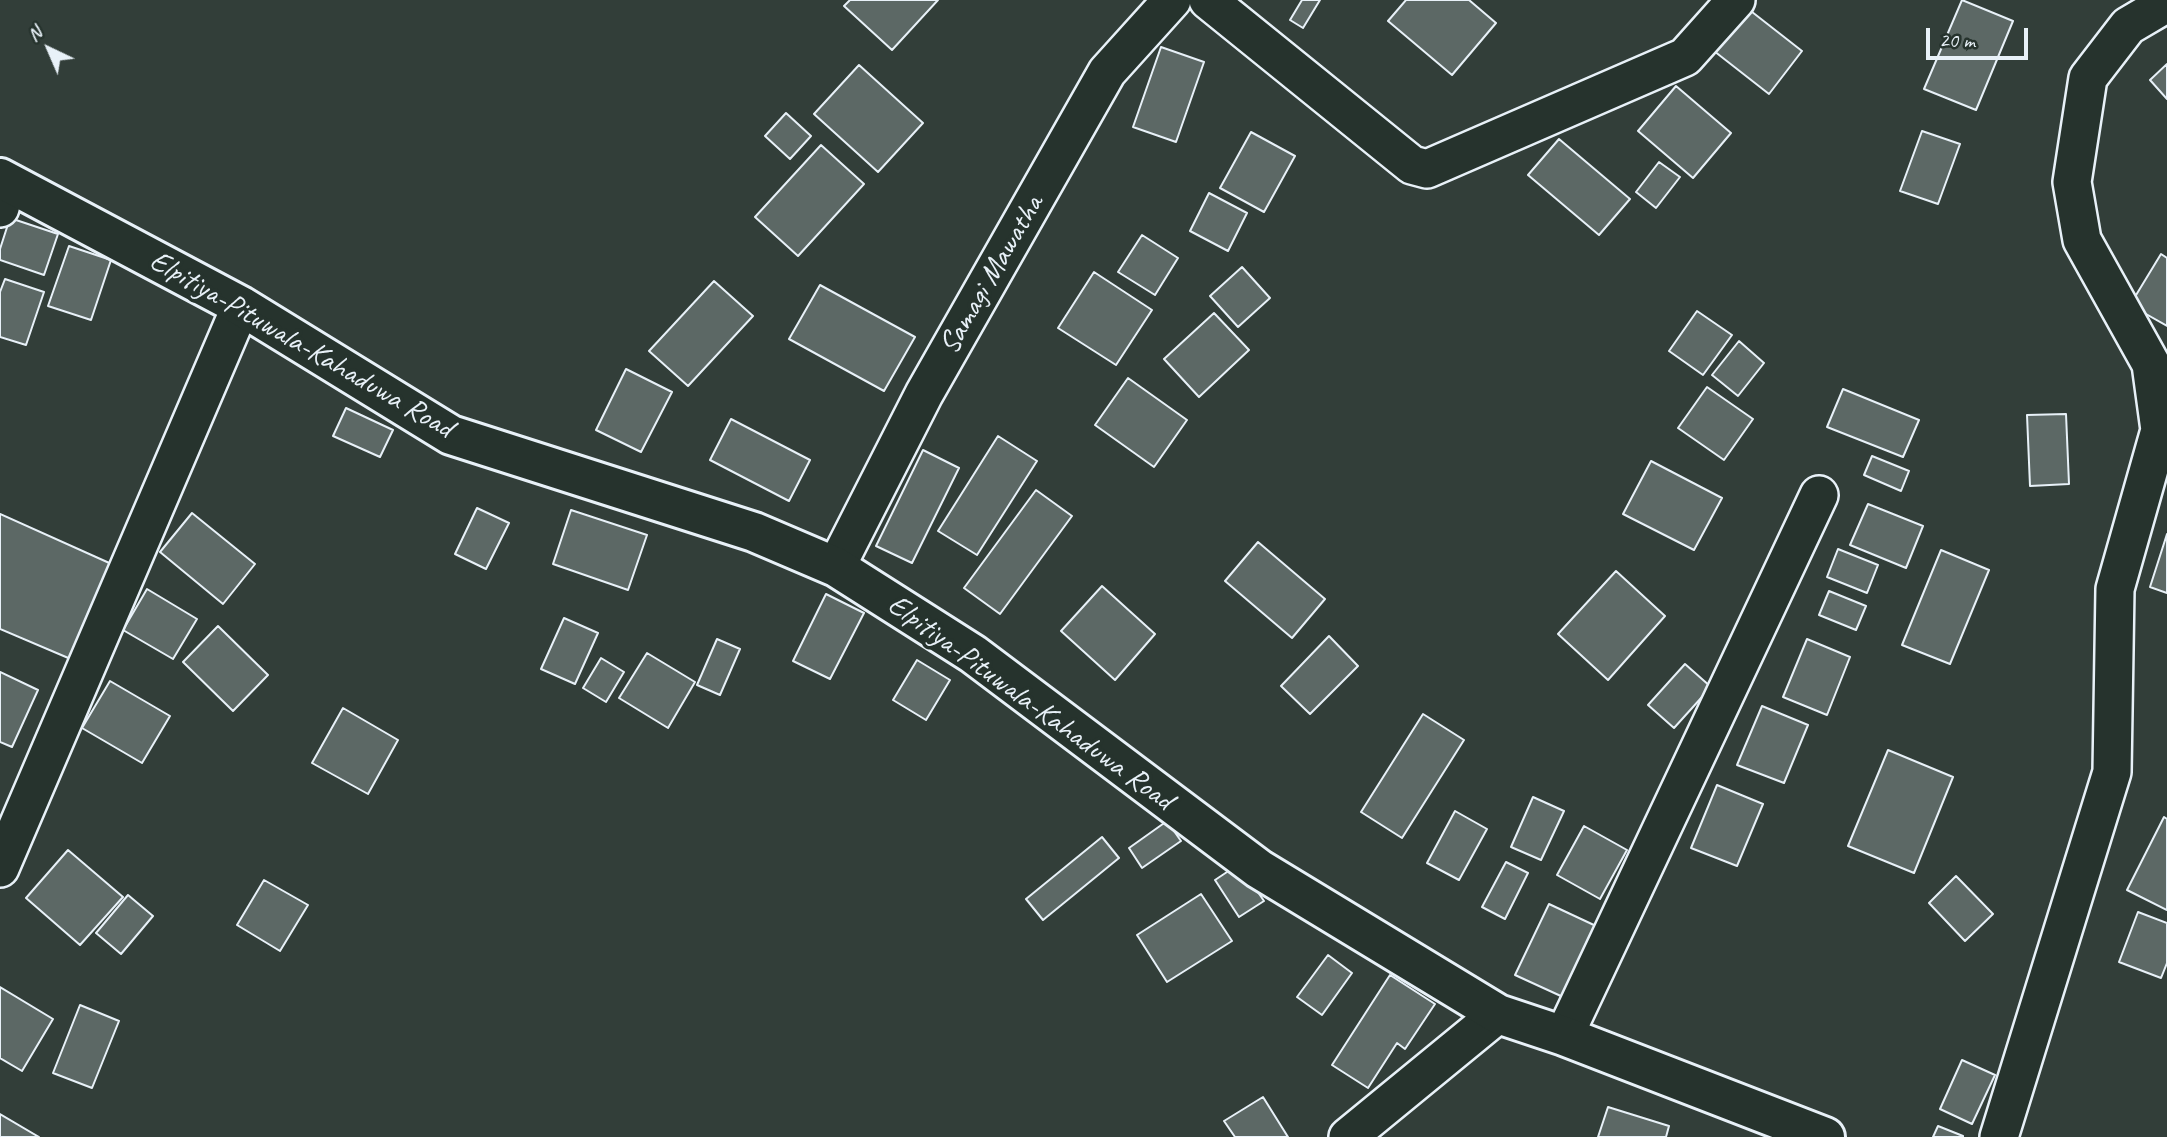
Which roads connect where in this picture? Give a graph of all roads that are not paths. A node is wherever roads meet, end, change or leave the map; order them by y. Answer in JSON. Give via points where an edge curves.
{"nodes":[{"id":1,"x":1172,"y":0,"type":"edge"},
{"id":2,"x":1208,"y":0,"type":"edge"},
{"id":3,"x":1735,"y":0,"type":"edge"},
{"id":4,"x":2167,"y":3,"type":"edge"},
{"id":5,"x":3,"y":189,"type":"edge"},
{"id":6,"x":241,"y":306,"type":"junction"},
{"id":7,"x":1819,"y":495,"type":"dead end"},
{"id":8,"x":836,"y":567,"type":"junction"},
{"id":9,"x":0,"y":868,"type":"edge"},
{"id":10,"x":1498,"y":1014,"type":"junction"},
{"id":11,"x":1564,"y":1036,"type":"junction"},
{"id":12,"x":1348,"y":1137,"type":"edge"},
{"id":13,"x":1825,"y":1137,"type":"edge"},
{"id":14,"x":1999,"y":1137,"type":"edge"}],
"edges":[{"from":1,"to":8,"type":"street","name":"Samagi Mawatha","via":[[1107,72],[924,394]]},
{"from":2,"to":3,"type":"street","via":[[1412,165],[1427,169],[1685,57]]},
{"from":4,"to":14,"type":"street","via":[[2128,26],[2088,78],[2074,169],[2072,183],[2082,240],[2151,364],[2160,430],[2115,589],[2112,772]]},
{"from":5,"to":6,"type":"street","name":"Elpitiya-Pituwala-Kahaduwa Road"},
{"from":6,"to":8,"type":"street","name":"Elpitiya-Pituwala-Kahaduwa Road","via":[[451,435],[754,532]]},
{"from":6,"to":9,"type":"street"},
{"from":7,"to":11,"type":"street"},
{"from":8,"to":10,"type":"street","name":"Elpitiya-Pituwala-Kahaduwa Road","via":[[973,654],[1259,869]]},
{"from":10,"to":11,"type":"street","name":"Elpitiya-Pituwala-Kahaduwa Road"},
{"from":10,"to":12,"type":"street"},
{"from":11,"to":13,"type":"street","name":"Elpitiya-Pituwala-Kahaduwa Road"}]}
